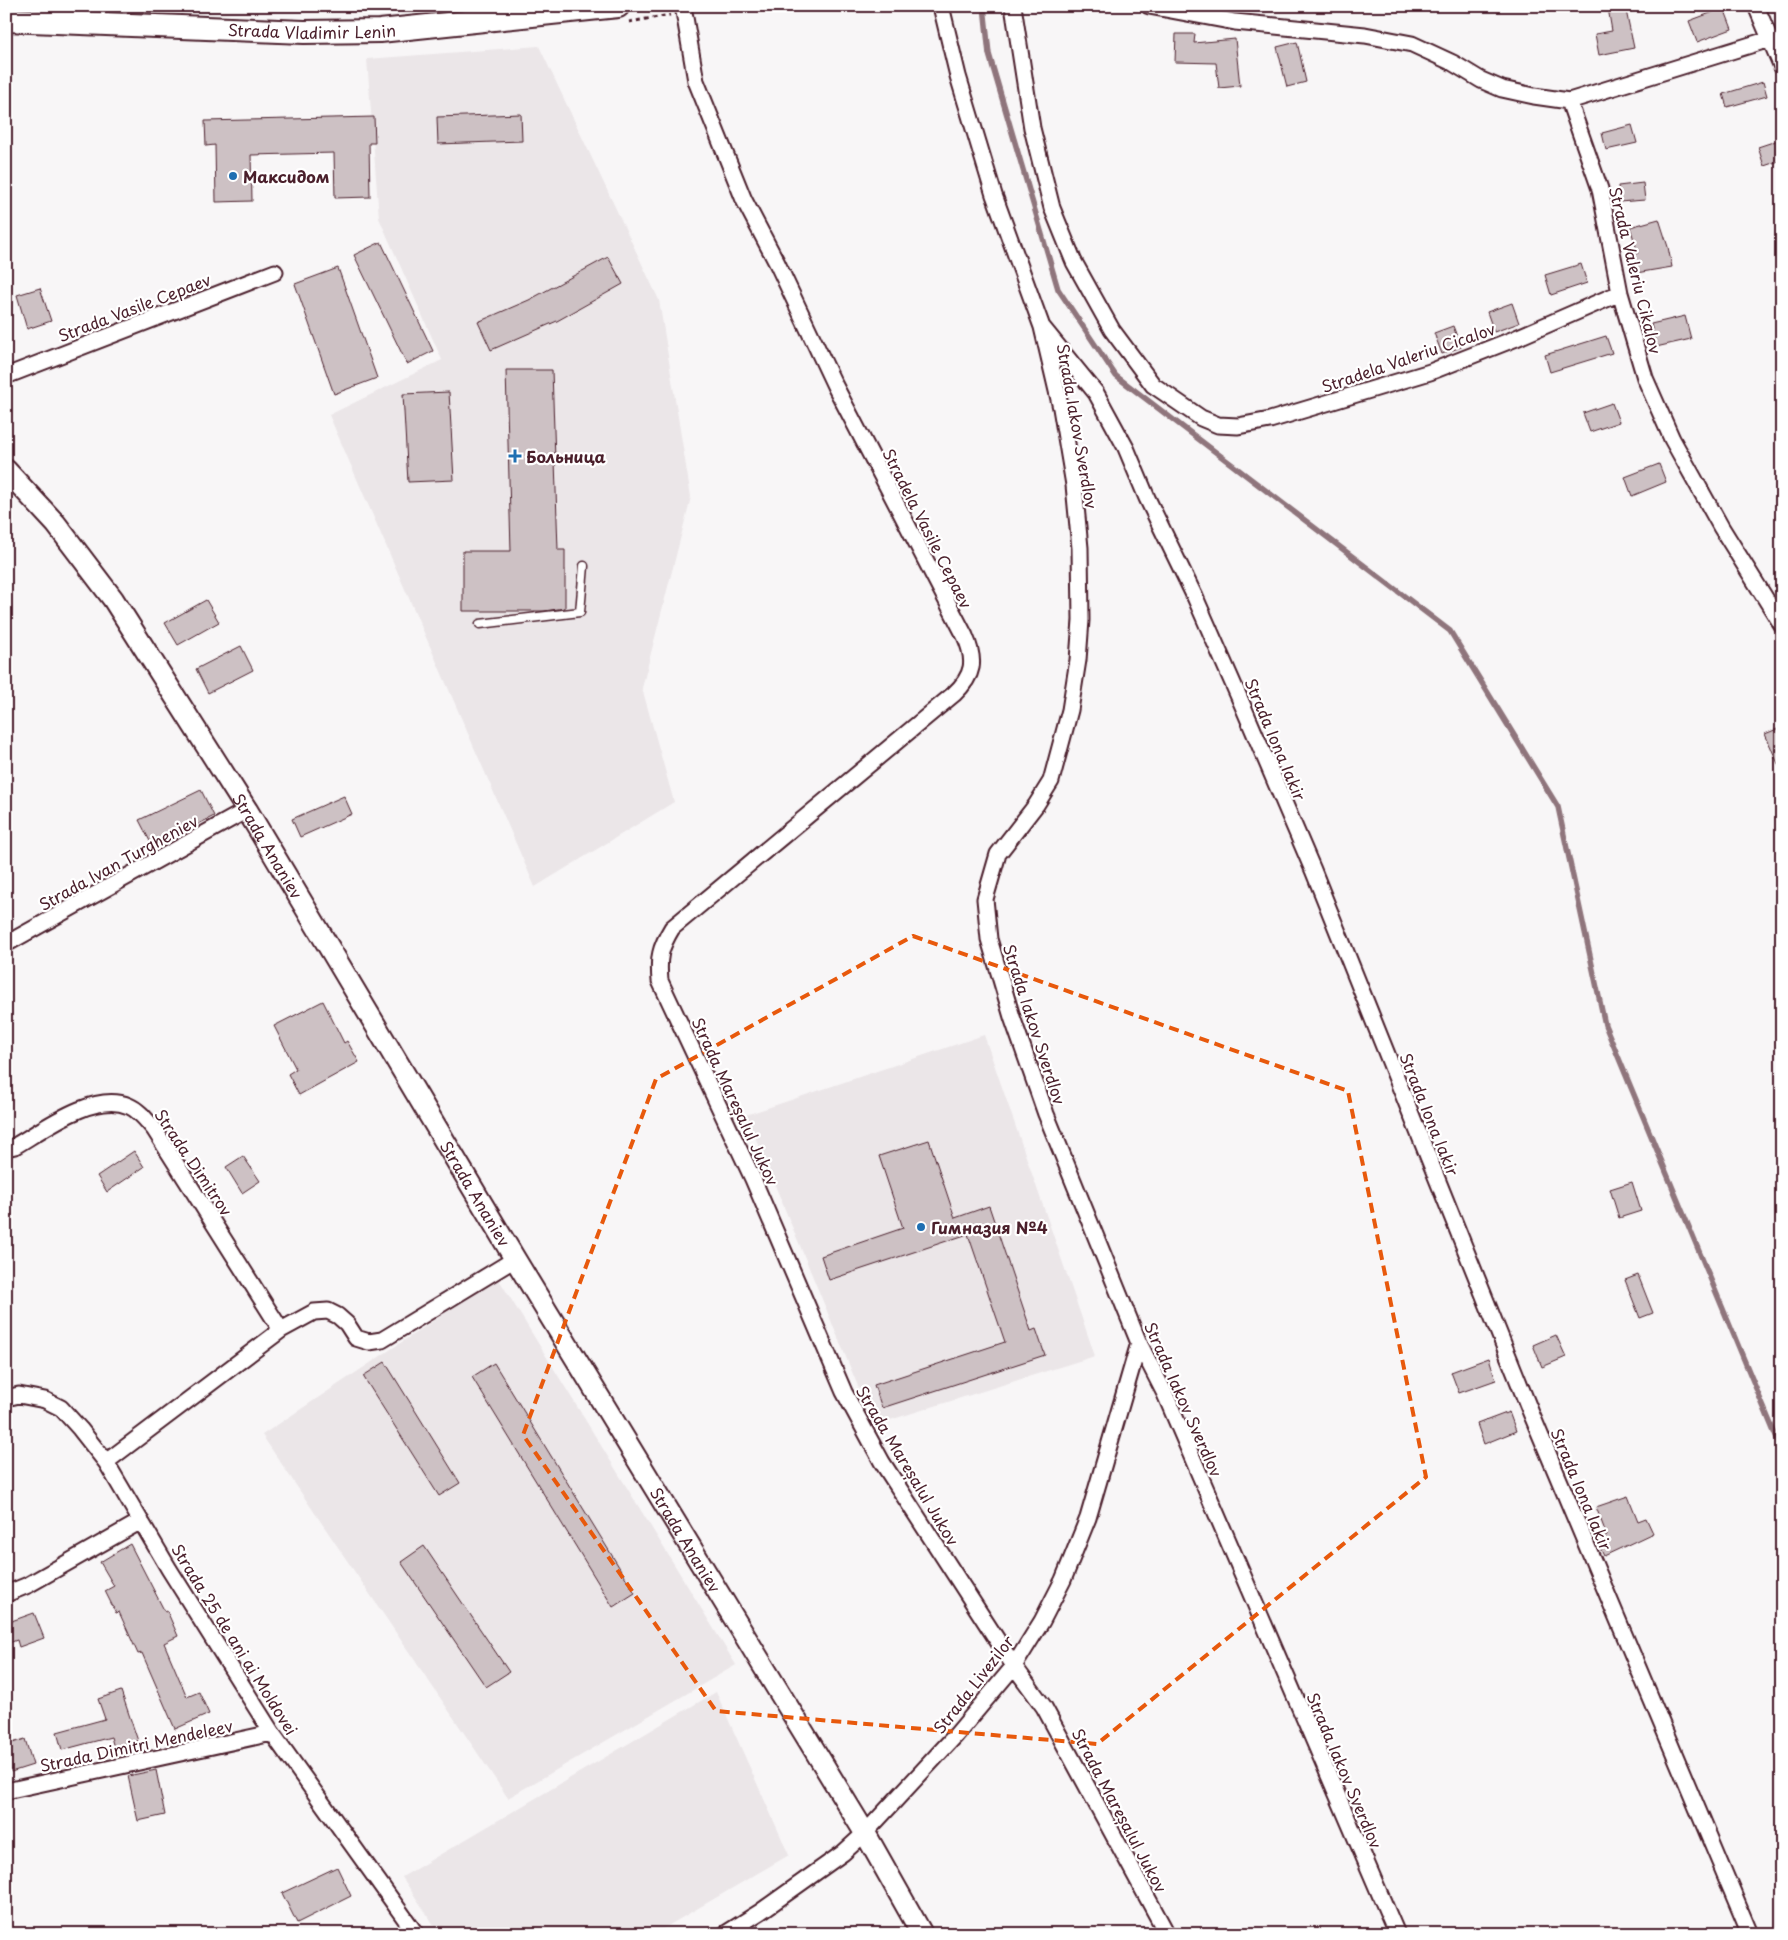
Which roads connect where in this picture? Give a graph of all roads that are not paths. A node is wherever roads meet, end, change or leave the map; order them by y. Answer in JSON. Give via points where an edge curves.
{"nodes":[{"id":1,"x":618,"y":6,"type":"edge"},
{"id":2,"x":683,"y":6,"type":"edge"},
{"id":3,"x":941,"y":6,"type":"edge"},
{"id":4,"x":1013,"y":6,"type":"edge"},
{"id":5,"x":1149,"y":6,"type":"edge"},
{"id":6,"x":1756,"y":6,"type":"edge"},
{"id":7,"x":6,"y":20,"type":"edge"},
{"id":8,"x":1770,"y":39,"type":"junction"},
{"id":9,"x":1782,"y":67,"type":"edge"},
{"id":10,"x":1569,"y":101,"type":"junction"},
{"id":11,"x":275,"y":272,"type":"dead end"},
{"id":12,"x":1620,"y":293,"type":"junction"},
{"id":13,"x":1042,"y":327,"type":"junction"},
{"id":14,"x":6,"y":376,"type":"edge"},
{"id":15,"x":6,"y":470,"type":"edge"},
{"id":16,"x":584,"y":566,"type":"dead end"},
{"id":17,"x":480,"y":624,"type":"dead end"},
{"id":18,"x":1782,"y":625,"type":"edge"},
{"id":19,"x":247,"y":810,"type":"junction"},
{"id":20,"x":6,"y":944,"type":"edge"},
{"id":21,"x":658,"y":961,"type":"joint"},
{"id":22,"x":6,"y":1148,"type":"edge"},
{"id":23,"x":515,"y":1259,"type":"junction"},
{"id":24,"x":281,"y":1330,"type":"junction"},
{"id":25,"x":1139,"y":1343,"type":"junction"},
{"id":26,"x":6,"y":1398,"type":"edge"},
{"id":27,"x":106,"y":1462,"type":"junction"},
{"id":28,"x":141,"y":1521,"type":"junction"},
{"id":29,"x":6,"y":1594,"type":"edge"},
{"id":30,"x":1014,"y":1666,"type":"junction"},
{"id":31,"x":272,"y":1733,"type":"junction"},
{"id":32,"x":6,"y":1791,"type":"edge"},
{"id":33,"x":864,"y":1833,"type":"junction"},
{"id":34,"x":416,"y":1934,"type":"edge"},
{"id":35,"x":725,"y":1934,"type":"edge"},
{"id":36,"x":922,"y":1934,"type":"edge"},
{"id":37,"x":1167,"y":1934,"type":"edge"},
{"id":38,"x":1397,"y":1934,"type":"edge"},
{"id":39,"x":1750,"y":1934,"type":"edge"}],
"edges":[{"from":1,"to":7,"type":"main road","name":"Strada Vladimir Lenin","via":[[380,31],[304,32]]},
{"from":2,"to":21,"type":"street","name":"Stradela Vasile Cepaev","via":[[696,81],[744,200],[835,386],[965,636],[972,651],[972,668],[965,684],[954,694],[672,928],[662,945]]},
{"from":3,"to":13,"type":"street","name":"Strada Iakov Sverdlov","via":[[958,76],[994,195]]},
{"from":4,"to":12,"type":"street","name":"Stradela Valeriu Cicalov","via":[[1032,128],[1052,208],[1074,262],[1112,330],[1153,385],[1201,418],[1218,425],[1238,426],[1280,417],[1430,372],[1514,340]]},
{"from":5,"to":10,"type":"street","via":[[1235,22],[1365,35],[1412,44],[1502,89]]},
{"from":6,"to":8,"type":"street"},
{"from":8,"to":9,"type":"street"},
{"from":8,"to":10,"type":"street"},
{"from":10,"to":12,"type":"street","name":"Strada Valeriu Cikalov","via":[[1600,189]]},
{"from":11,"to":14,"type":"street","name":"Strada Vasile Cepaev"},
{"from":12,"to":18,"type":"street","name":"Strada Valeriu Cikalov","via":[[1645,378],[1672,439],[1721,527]]},
{"from":13,"to":25,"type":"street","name":"Strada Iakov Sverdlov","via":[[1061,408],[1074,485],[1080,548],[1078,660],[1070,710],[1052,782],[998,854],[985,899],[989,939],[1012,1017],[1046,1114]]},
{"from":13,"to":39,"type":"street","name":"Strada Iona Iakir","via":[[1096,393],[1126,448],[1238,695],[1313,870],[1531,1413]]},
{"from":15,"to":19,"type":"street","name":"Strada Ananiev","via":[[56,524],[113,599]]},
{"from":16,"to":17,"type":"lane","via":[[580,612]]},
{"from":19,"to":20,"type":"street","name":"Strada Ivan Turgheniev"},
{"from":19,"to":23,"type":"street","name":"Strada Ananiev"},
{"from":21,"to":30,"type":"street","name":"Strada Mareșalul Jukov","via":[[660,980],[753,1179],[844,1392],[882,1462]]},
{"from":22,"to":24,"type":"street","name":"Strada Dimitrov","via":[[86,1106],[100,1102],[129,1106],[142,1115],[154,1130]]},
{"from":23,"to":24,"type":"street","via":[[382,1340],[369,1342],[356,1338],[347,1324],[328,1311],[314,1312]]},
{"from":23,"to":33,"type":"street","name":"Strada Ananiev"},
{"from":24,"to":27,"type":"street"},
{"from":25,"to":30,"type":"street","name":"Strada Livezilor","via":[[1088,1518],[1063,1580]]},
{"from":25,"to":38,"type":"street","name":"Strada Iakov Sverdlov","via":[[1165,1394]]},
{"from":26,"to":27,"type":"street","name":"Strada 25 de ani ai Moldovei","via":[[19,1395],[45,1400],[61,1408]]},
{"from":27,"to":28,"type":"street","name":"Strada 25 de ani ai Moldovei"},
{"from":28,"to":29,"type":"street","via":[[28,1585]]},
{"from":28,"to":31,"type":"street","name":"Strada 25 de ani ai Moldovei"},
{"from":30,"to":33,"type":"street","name":"Strada Livezilor","via":[[956,1735]]},
{"from":30,"to":37,"type":"street","name":"Strada Mareșalul Jukov","via":[[1044,1707]]},
{"from":31,"to":32,"type":"street","name":"Strada Dimitri Mendeleev"},
{"from":31,"to":34,"type":"street","name":"Strada 25 de ani ai Moldovei"},
{"from":33,"to":35,"type":"street","name":"Strada Livezilor","via":[[843,1853]]},
{"from":33,"to":36,"type":"street","name":"Strada Ananiev"}]}
